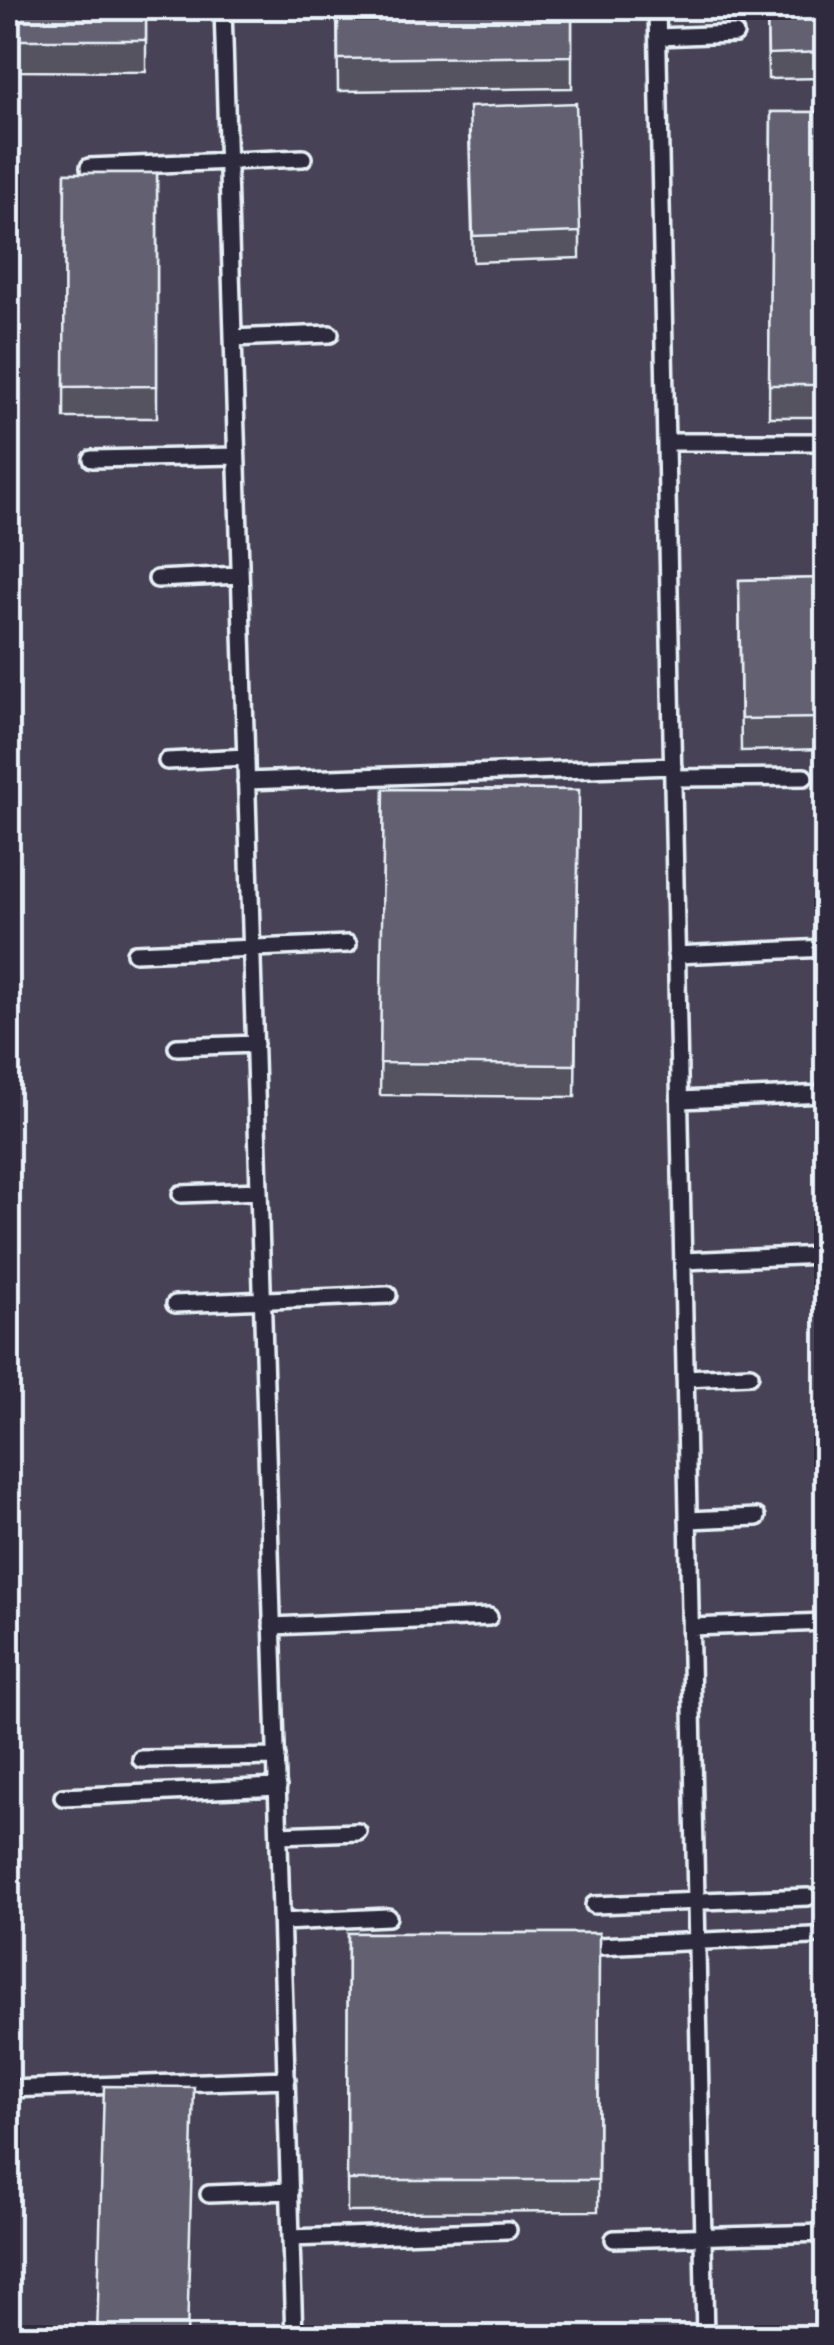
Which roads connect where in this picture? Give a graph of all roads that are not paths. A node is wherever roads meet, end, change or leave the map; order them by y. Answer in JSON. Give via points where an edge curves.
{"nodes":[{"id":1,"x":223,"y":8,"type":"edge"},
{"id":2,"x":657,"y":8,"type":"edge"},
{"id":3,"x":735,"y":34,"type":"dead end"},
{"id":4,"x":658,"y":37,"type":"junction"},
{"id":5,"x":303,"y":158,"type":"dead end"},
{"id":6,"x":227,"y":161,"type":"junction"},
{"id":7,"x":89,"y":167,"type":"dead end"},
{"id":8,"x":330,"y":334,"type":"dead end"},
{"id":9,"x":233,"y":338,"type":"junction"},
{"id":10,"x":666,"y":442,"type":"junction"},
{"id":11,"x":826,"y":442,"type":"edge"},
{"id":12,"x":236,"y":456,"type":"junction"},
{"id":13,"x":92,"y":458,"type":"dead end"},
{"id":14,"x":240,"y":575,"type":"junction"},
{"id":15,"x":157,"y":579,"type":"dead end"},
{"id":16,"x":246,"y":758,"type":"junction"},
{"id":17,"x":167,"y":761,"type":"dead end"},
{"id":18,"x":673,"y":772,"type":"junction"},
{"id":19,"x":804,"y":777,"type":"dead end"},
{"id":20,"x":246,"y":782,"type":"junction"},
{"id":21,"x":348,"y":944,"type":"dead end"},
{"id":22,"x":252,"y":948,"type":"junction"},
{"id":23,"x":826,"y":948,"type":"edge"},
{"id":24,"x":135,"y":953,"type":"dead end"},
{"id":25,"x":676,"y":954,"type":"junction"},
{"id":26,"x":254,"y":1044,"type":"junction"},
{"id":27,"x":177,"y":1047,"type":"dead end"},
{"id":28,"x":826,"y":1094,"type":"edge"},
{"id":29,"x":680,"y":1100,"type":"junction"},
{"id":30,"x":259,"y":1191,"type":"junction"},
{"id":31,"x":181,"y":1194,"type":"dead end"},
{"id":32,"x":822,"y":1255,"type":"dead end"},
{"id":33,"x":683,"y":1261,"type":"junction"},
{"id":34,"x":388,"y":1295,"type":"dead end"},
{"id":35,"x":262,"y":1300,"type":"junction"},
{"id":36,"x":174,"y":1304,"type":"dead end"},
{"id":37,"x":750,"y":1376,"type":"dead end"},
{"id":38,"x":685,"y":1378,"type":"junction"},
{"id":39,"x":757,"y":1517,"type":"dead end"},
{"id":40,"x":688,"y":1520,"type":"junction"},
{"id":41,"x":489,"y":1617,"type":"dead end"},
{"id":42,"x":826,"y":1622,"type":"edge"},
{"id":43,"x":272,"y":1626,"type":"junction"},
{"id":44,"x":690,"y":1628,"type":"junction"},
{"id":45,"x":277,"y":1757,"type":"junction"},
{"id":46,"x":141,"y":1759,"type":"dead end"},
{"id":47,"x":278,"y":1787,"type":"junction"},
{"id":48,"x":63,"y":1796,"type":"dead end"},
{"id":49,"x":358,"y":1832,"type":"dead end"},
{"id":50,"x":279,"y":1835,"type":"junction"},
{"id":51,"x":808,"y":1897,"type":"dead end"},
{"id":52,"x":696,"y":1902,"type":"junction"},
{"id":53,"x":594,"y":1906,"type":"dead end"},
{"id":54,"x":388,"y":1917,"type":"dead end"},
{"id":55,"x":282,"y":1922,"type":"junction"},
{"id":56,"x":812,"y":1936,"type":"dead end"},
{"id":57,"x":697,"y":1942,"type":"junction"},
{"id":58,"x":598,"y":1946,"type":"edge"},
{"id":59,"x":287,"y":2080,"type":"junction"},
{"id":60,"x":8,"y":2089,"type":"edge"},
{"id":61,"x":290,"y":2191,"type":"junction"},
{"id":62,"x":208,"y":2194,"type":"dead end"},
{"id":63,"x":508,"y":2230,"type":"dead end"},
{"id":64,"x":826,"y":2233,"type":"edge"},
{"id":65,"x":703,"y":2235,"type":"junction"},
{"id":66,"x":291,"y":2238,"type":"junction"},
{"id":67,"x":614,"y":2239,"type":"dead end"},
{"id":68,"x":294,"y":2338,"type":"edge"},
{"id":69,"x":705,"y":2338,"type":"edge"}],
"edges":[{"from":1,"to":6,"type":"lane"},
{"from":2,"to":4,"type":"lane"},
{"from":3,"to":4,"type":"lane"},
{"from":4,"to":10,"type":"lane"},
{"from":5,"to":6,"type":"lane"},
{"from":6,"to":7,"type":"lane"},
{"from":6,"to":9,"type":"lane"},
{"from":8,"to":9,"type":"lane"},
{"from":9,"to":12,"type":"lane"},
{"from":10,"to":11,"type":"lane"},
{"from":10,"to":18,"type":"lane"},
{"from":12,"to":13,"type":"lane"},
{"from":12,"to":14,"type":"lane"},
{"from":14,"to":15,"type":"lane"},
{"from":14,"to":16,"type":"lane"},
{"from":16,"to":17,"type":"lane"},
{"from":16,"to":20,"type":"lane"},
{"from":18,"to":19,"type":"lane"},
{"from":18,"to":20,"type":"lane"},
{"from":18,"to":25,"type":"lane"},
{"from":20,"to":22,"type":"lane"},
{"from":21,"to":22,"type":"lane"},
{"from":22,"to":24,"type":"lane"},
{"from":22,"to":26,"type":"lane"},
{"from":23,"to":25,"type":"lane"},
{"from":25,"to":29,"type":"lane"},
{"from":26,"to":27,"type":"lane"},
{"from":26,"to":30,"type":"lane"},
{"from":28,"to":29,"type":"lane"},
{"from":29,"to":33,"type":"lane"},
{"from":30,"to":31,"type":"lane"},
{"from":30,"to":35,"type":"lane"},
{"from":32,"to":33,"type":"lane"},
{"from":33,"to":38,"type":"lane"},
{"from":34,"to":35,"type":"lane"},
{"from":35,"to":36,"type":"lane"},
{"from":35,"to":43,"type":"lane"},
{"from":37,"to":38,"type":"lane"},
{"from":38,"to":40,"type":"lane"},
{"from":39,"to":40,"type":"lane"},
{"from":40,"to":44,"type":"lane"},
{"from":41,"to":43,"type":"lane"},
{"from":42,"to":44,"type":"lane"},
{"from":43,"to":45,"type":"lane"},
{"from":44,"to":52,"type":"lane"},
{"from":45,"to":46,"type":"lane"},
{"from":45,"to":47,"type":"lane"},
{"from":47,"to":48,"type":"lane"},
{"from":47,"to":50,"type":"lane"},
{"from":49,"to":50,"type":"lane"},
{"from":50,"to":55,"type":"lane"},
{"from":51,"to":52,"type":"lane"},
{"from":52,"to":53,"type":"lane"},
{"from":52,"to":57,"type":"lane"},
{"from":54,"to":55,"type":"lane"},
{"from":55,"to":59,"type":"lane"},
{"from":56,"to":57,"type":"lane"},
{"from":57,"to":58,"type":"lane"},
{"from":57,"to":65,"type":"lane"},
{"from":59,"to":60,"type":"lane"},
{"from":59,"to":61,"type":"lane"},
{"from":61,"to":62,"type":"lane"},
{"from":61,"to":66,"type":"lane"},
{"from":63,"to":66,"type":"lane"},
{"from":64,"to":65,"type":"lane"},
{"from":65,"to":67,"type":"lane"},
{"from":65,"to":69,"type":"lane"},
{"from":66,"to":68,"type":"lane"}]}
